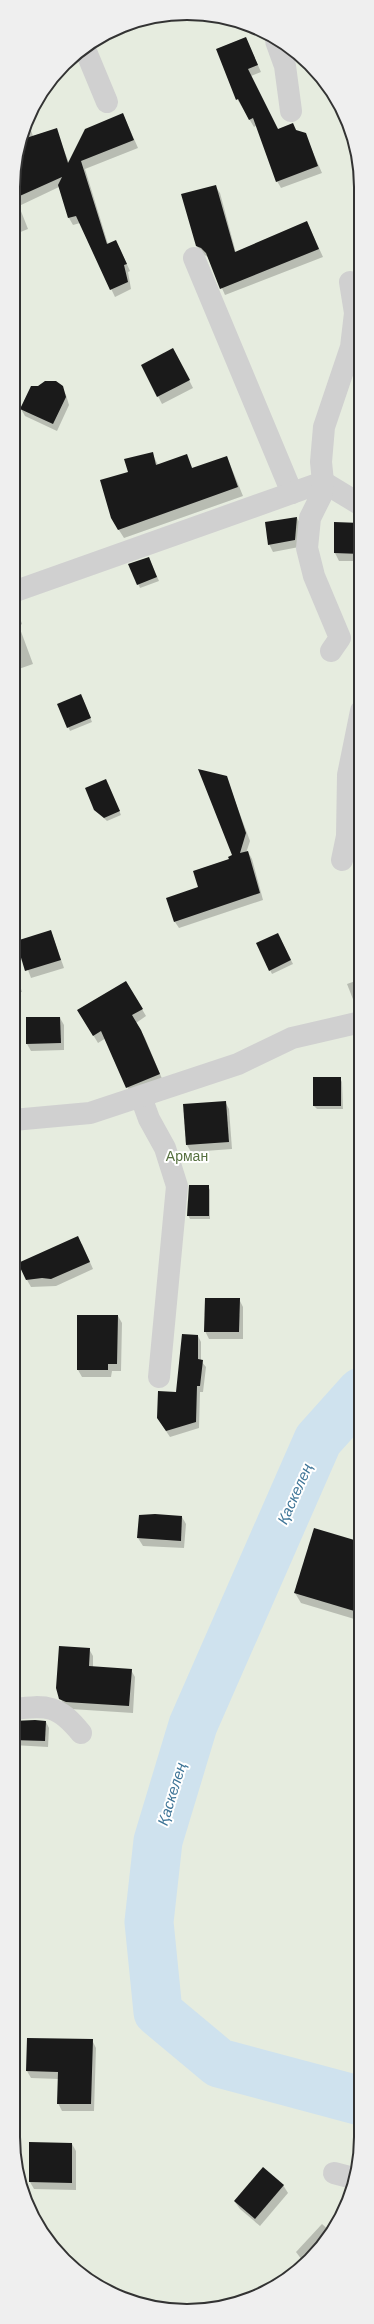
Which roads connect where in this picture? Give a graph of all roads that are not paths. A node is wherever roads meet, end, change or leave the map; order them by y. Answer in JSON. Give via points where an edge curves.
{"nodes":[{"id":1,"x":278,"y":47,"type":"edge"},
{"id":2,"x":86,"y":54,"type":"edge"},
{"id":3,"x":107,"y":102,"type":"dead end"},
{"id":4,"x":291,"y":111,"type":"dead end"},
{"id":5,"x":194,"y":258,"type":"dead end"},
{"id":6,"x":350,"y":282,"type":"dead end"},
{"id":7,"x":354,"y":308,"type":"edge"},
{"id":8,"x":354,"y":322,"type":"edge"},
{"id":9,"x":323,"y":482,"type":"junction"},
{"id":10,"x":292,"y":493,"type":"junction"},
{"id":11,"x":354,"y":501,"type":"edge"},
{"id":12,"x":20,"y":590,"type":"edge"},
{"id":13,"x":331,"y":651,"type":"dead end"},
{"id":14,"x":354,"y":736,"type":"edge"},
{"id":15,"x":342,"y":860,"type":"dead end"},
{"id":16,"x":354,"y":1024,"type":"edge"},
{"id":17,"x":141,"y":1097,"type":"junction"},
{"id":18,"x":20,"y":1119,"type":"edge"},
{"id":19,"x":159,"y":1377,"type":"dead end"},
{"id":20,"x":20,"y":1708,"type":"edge"},
{"id":21,"x":81,"y":1733,"type":"dead end"}],
"edges":[{"from":1,"to":4,"type":"street","via":[[285,66]]},
{"from":2,"to":3,"type":"street"},
{"from":5,"to":10,"type":"street"},
{"from":6,"to":7,"type":"street"},
{"from":8,"to":9,"type":"street","via":[[351,347],[324,427],[321,462]]},
{"from":9,"to":10,"type":"street"},
{"from":9,"to":11,"type":"street"},
{"from":9,"to":13,"type":"street","via":[[321,496],[310,518],[307,548],[314,576],[340,638]]},
{"from":10,"to":12,"type":"street"},
{"from":14,"to":15,"type":"street","via":[[348,775],[348,821]]},
{"from":16,"to":17,"type":"street","via":[[292,1038],[238,1064]]},
{"from":17,"to":18,"type":"street","via":[[90,1113]]},
{"from":17,"to":19,"type":"street","via":[[149,1119],[165,1148],[177,1186]]},
{"from":20,"to":21,"type":"street","via":[[41,1706],[66,1715]]}]}
